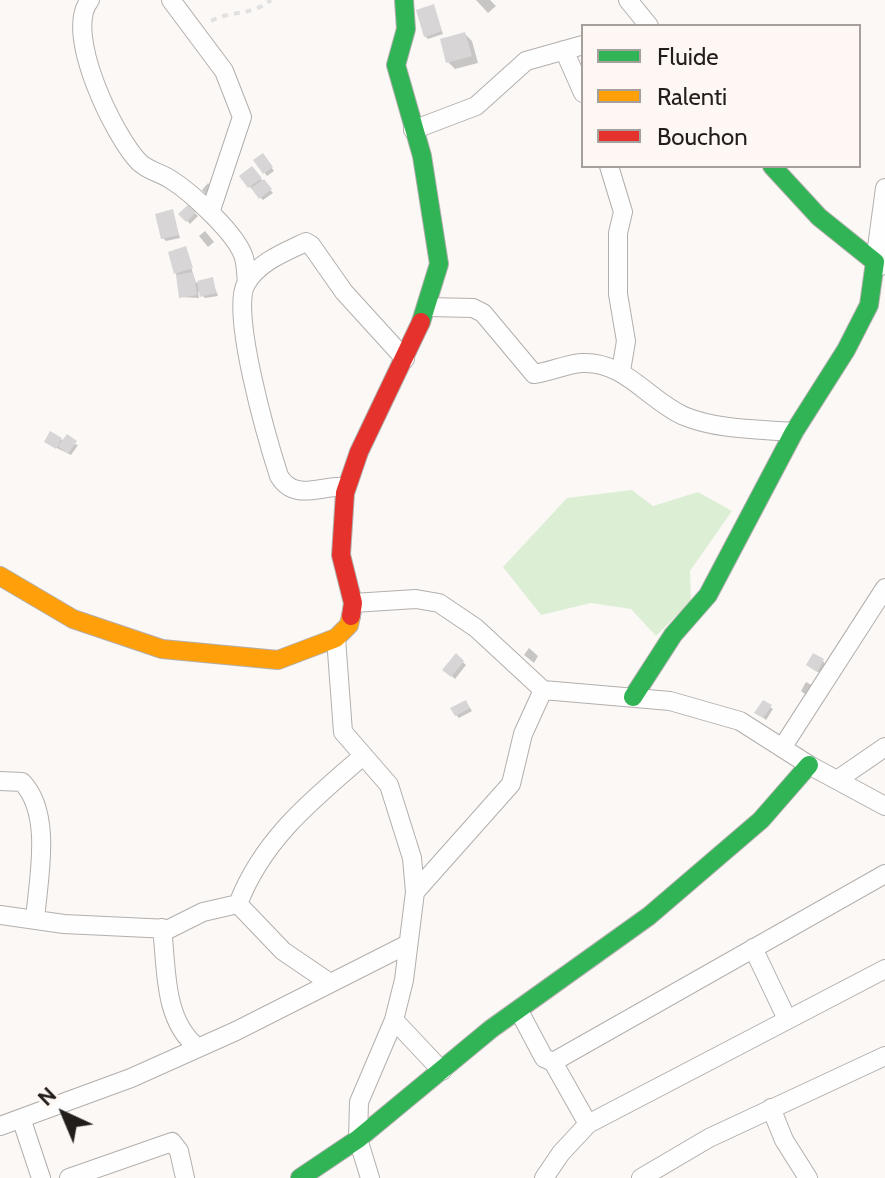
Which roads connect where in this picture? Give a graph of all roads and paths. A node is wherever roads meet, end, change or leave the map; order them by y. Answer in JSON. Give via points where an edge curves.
{"nodes":[{"id":1,"x":90,"y":0,"type":"edge"},
{"id":2,"x":171,"y":0,"type":"edge"},
{"id":3,"x":271,"y":0,"type":"edge"},
{"id":4,"x":404,"y":0,"type":"edge"},
{"id":5,"x":628,"y":0,"type":"edge"},
{"id":6,"x":189,"y":22,"type":"junction"},
{"id":7,"x":647,"y":24,"type":"edge"},
{"id":8,"x":581,"y":46,"type":"edge"},
{"id":9,"x":564,"y":50,"type":"junction"},
{"id":10,"x":581,"y":88,"type":"edge"},
{"id":11,"x":413,"y":130,"type":"junction"},
{"id":12,"x":610,"y":168,"type":"edge"},
{"id":13,"x":774,"y":168,"type":"edge"},
{"id":14,"x":885,"y":188,"type":"edge"},
{"id":15,"x":211,"y":210,"type":"junction"},
{"id":16,"x":880,"y":265,"type":"edge"},
{"id":17,"x":885,"y":279,"type":"edge"},
{"id":18,"x":247,"y":282,"type":"junction"},
{"id":19,"x":428,"y":307,"type":"junction"},
{"id":20,"x":405,"y":359,"type":"junction"},
{"id":21,"x":621,"y":371,"type":"junction"},
{"id":22,"x":794,"y":432,"type":"junction"},
{"id":23,"x":347,"y":487,"type":"junction"},
{"id":24,"x":0,"y":576,"type":"edge"},
{"id":25,"x":885,"y":588,"type":"edge"},
{"id":26,"x":353,"y":603,"type":"junction"},
{"id":27,"x":336,"y":638,"type":"junction"},
{"id":28,"x":543,"y":690,"type":"junction"},
{"id":29,"x":633,"y":697,"type":"junction"},
{"id":30,"x":885,"y":747,"type":"edge"},
{"id":31,"x":782,"y":748,"type":"junction"},
{"id":32,"x":363,"y":756,"type":"junction"},
{"id":33,"x":809,"y":765,"type":"junction"},
{"id":34,"x":837,"y":780,"type":"junction"},
{"id":35,"x":0,"y":781,"type":"edge"},
{"id":36,"x":884,"y":807,"type":"edge"},
{"id":37,"x":885,"y":874,"type":"edge"},
{"id":38,"x":415,"y":892,"type":"junction"},
{"id":39,"x":238,"y":904,"type":"junction"},
{"id":40,"x":0,"y":915,"type":"edge"},
{"id":41,"x":35,"y":920,"type":"junction"},
{"id":42,"x":162,"y":928,"type":"junction"},
{"id":43,"x":408,"y":944,"type":"junction"},
{"id":44,"x":753,"y":948,"type":"junction"},
{"id":45,"x":885,"y":969,"type":"edge"},
{"id":46,"x":330,"y":983,"type":"junction"},
{"id":47,"x":519,"y":1011,"type":"junction"},
{"id":48,"x":787,"y":1019,"type":"junction"},
{"id":49,"x":394,"y":1020,"type":"junction"},
{"id":50,"x":198,"y":1048,"type":"junction"},
{"id":51,"x":885,"y":1056,"type":"edge"},
{"id":52,"x":553,"y":1062,"type":"junction"},
{"id":53,"x":442,"y":1071,"type":"junction"},
{"id":54,"x":771,"y":1108,"type":"junction"},
{"id":55,"x":22,"y":1121,"type":"junction"},
{"id":56,"x":588,"y":1124,"type":"junction"},
{"id":57,"x":0,"y":1126,"type":"edge"},
{"id":58,"x":358,"y":1139,"type":"junction"},
{"id":59,"x":652,"y":1175,"type":"edge"},
{"id":60,"x":41,"y":1178,"type":"edge"},
{"id":61,"x":69,"y":1178,"type":"edge"},
{"id":62,"x":185,"y":1178,"type":"edge"},
{"id":63,"x":300,"y":1178,"type":"edge"},
{"id":64,"x":370,"y":1178,"type":"edge"},
{"id":65,"x":544,"y":1178,"type":"edge"},
{"id":66,"x":808,"y":1178,"type":"edge"}],
"edges":[{"from":1,"to":15,"type":"street","via":[[82,27],[87,62],[127,149],[142,166],[178,184]]},
{"from":2,"to":6,"type":"street"},
{"from":3,"to":6,"type":"path","via":[[256,12],[230,13],[204,25]]},
{"from":4,"to":11,"type":"street","via":[[406,29],[396,65]]},
{"from":5,"to":7,"type":"street"},
{"from":6,"to":15,"type":"street","via":[[224,71],[242,117]]},
{"from":8,"to":9,"type":"street"},
{"from":9,"to":10,"type":"street"},
{"from":9,"to":11,"type":"street","via":[[526,61],[476,106]]},
{"from":11,"to":19,"type":"street","via":[[439,264]]},
{"from":12,"to":21,"type":"street","via":[[623,212],[618,233],[618,294],[626,341]]},
{"from":13,"to":16,"type":"street","via":[[819,217]]},
{"from":14,"to":16,"type":"street"},
{"from":15,"to":18,"type":"street","via":[[244,255]]},
{"from":16,"to":17,"type":"street"},
{"from":16,"to":22,"type":"street","via":[[869,305],[846,350]]},
{"from":18,"to":20,"type":"street","via":[[261,266],[306,242]]},
{"from":18,"to":23,"type":"street","via":[[242,294],[246,346],[279,476],[285,487],[296,491],[330,484]]},
{"from":19,"to":20,"type":"street"},
{"from":19,"to":21,"type":"street","via":[[483,313],[534,374],[579,363]]},
{"from":20,"to":23,"type":"street"},
{"from":21,"to":22,"type":"street","via":[[684,416],[715,425]]},
{"from":22,"to":29,"type":"street","via":[[708,595],[673,635]]},
{"from":23,"to":26,"type":"street","via":[[341,555]]},
{"from":24,"to":27,"type":"street","via":[[73,619],[162,649],[278,660]]},
{"from":25,"to":31,"type":"street"},
{"from":26,"to":27,"type":"street","via":[[349,625]]},
{"from":26,"to":28,"type":"street","via":[[439,603],[476,628]]},
{"from":27,"to":32,"type":"street","via":[[343,732]]},
{"from":28,"to":29,"type":"street"},
{"from":28,"to":38,"type":"street","via":[[523,734],[511,784]]},
{"from":29,"to":31,"type":"street","via":[[670,701],[740,721]]},
{"from":30,"to":34,"type":"street"},
{"from":31,"to":33,"type":"street"},
{"from":32,"to":38,"type":"street","via":[[389,785],[412,858]]},
{"from":32,"to":39,"type":"street","via":[[279,830]]},
{"from":33,"to":34,"type":"street"},
{"from":33,"to":47,"type":"street","via":[[761,820],[681,889],[612,946]]},
{"from":34,"to":36,"type":"street"},
{"from":35,"to":41,"type":"street","via":[[22,782],[35,803],[40,842]]},
{"from":37,"to":44,"type":"street"},
{"from":38,"to":43,"type":"street"},
{"from":39,"to":42,"type":"street"},
{"from":39,"to":46,"type":"street","via":[[283,951]]},
{"from":40,"to":41,"type":"street"},
{"from":41,"to":42,"type":"street"},
{"from":42,"to":50,"type":"street","via":[[172,1012],[177,1028]]},
{"from":43,"to":46,"type":"street"},
{"from":43,"to":49,"type":"street"},
{"from":44,"to":48,"type":"street"},
{"from":44,"to":52,"type":"street"},
{"from":45,"to":48,"type":"street"},
{"from":46,"to":50,"type":"street"},
{"from":47,"to":52,"type":"street","via":[[544,1058]]},
{"from":47,"to":53,"type":"street"},
{"from":48,"to":56,"type":"street"},
{"from":49,"to":53,"type":"street"},
{"from":49,"to":58,"type":"street","via":[[362,1089]]},
{"from":50,"to":55,"type":"street"},
{"from":51,"to":54,"type":"street"},
{"from":52,"to":56,"type":"street"},
{"from":53,"to":58,"type":"street"},
{"from":54,"to":59,"type":"street"},
{"from":54,"to":66,"type":"street"},
{"from":55,"to":57,"type":"street"},
{"from":55,"to":60,"type":"street"},
{"from":56,"to":65,"type":"street"},
{"from":58,"to":63,"type":"street"},
{"from":58,"to":64,"type":"street"},
{"from":61,"to":62,"type":"street","via":[[165,1142],[176,1144]]}]}
